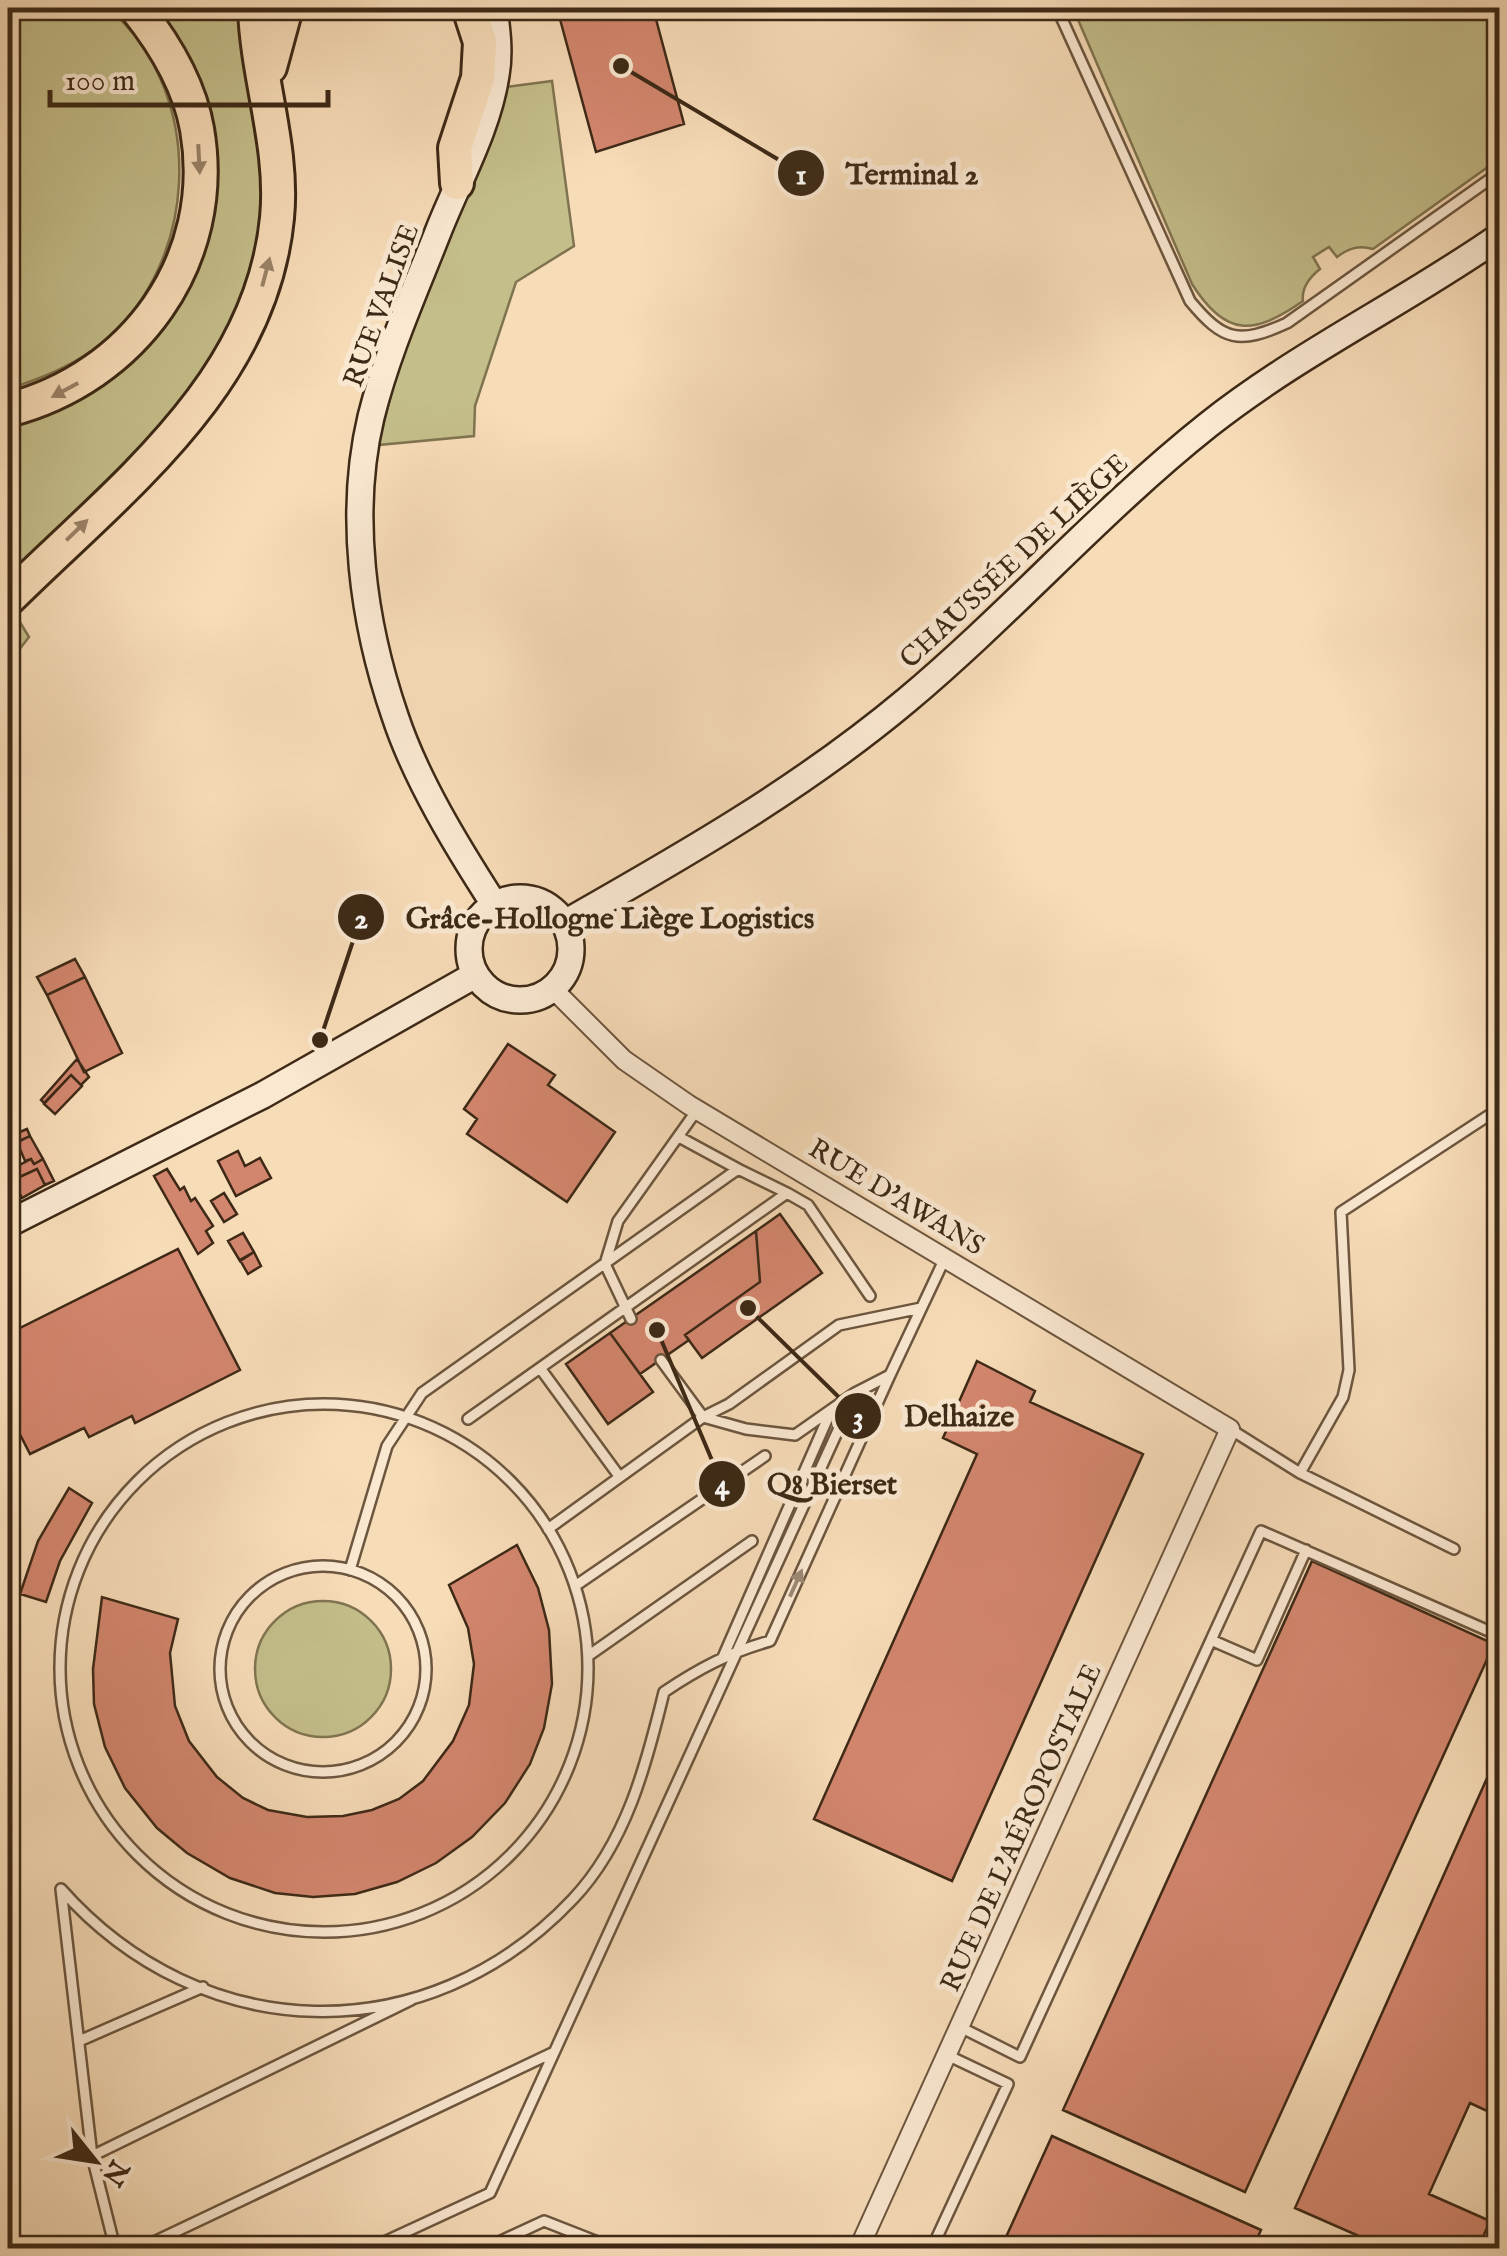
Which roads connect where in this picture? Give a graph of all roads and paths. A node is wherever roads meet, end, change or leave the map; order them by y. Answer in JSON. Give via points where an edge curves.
{"nodes":[{"id":1,"x":136,"y":8,"type":"edge"},
{"id":2,"x":256,"y":8,"type":"edge"},
{"id":3,"x":286,"y":8,"type":"edge"},
{"id":4,"x":469,"y":8,"type":"edge"},
{"id":5,"x":494,"y":8,"type":"edge"},
{"id":6,"x":1056,"y":8,"type":"edge"},
{"id":7,"x":266,"y":96,"type":"junction"},
{"id":8,"x":1500,"y":172,"type":"edge"},
{"id":9,"x":457,"y":183,"type":"junction"},
{"id":10,"x":1500,"y":236,"type":"edge"},
{"id":11,"x":8,"y":410,"type":"edge"},
{"id":12,"x":8,"y":599,"type":"edge"},
{"id":13,"x":494,"y":904,"type":"junction"},
{"id":14,"x":565,"y":923,"type":"junction"},
{"id":15,"x":475,"y":975,"type":"junction"},
{"id":16,"x":553,"y":989,"type":"junction"},
{"id":17,"x":1500,"y":1108,"type":"edge"},
{"id":18,"x":698,"y":1110,"type":"junction"},
{"id":19,"x":679,"y":1137,"type":"junction"},
{"id":20,"x":738,"y":1169,"type":"junction"},
{"id":21,"x":787,"y":1194,"type":"junction"},
{"id":22,"x":8,"y":1224,"type":"edge"},
{"id":23,"x":945,"y":1258,"type":"junction"},
{"id":24,"x":604,"y":1264,"type":"junction"},
{"id":25,"x":870,"y":1296,"type":"dead end"},
{"id":26,"x":625,"y":1308,"type":"junction"},
{"id":27,"x":921,"y":1308,"type":"junction"},
{"id":28,"x":631,"y":1318,"type":"dead end"},
{"id":29,"x":661,"y":1360,"type":"dead end"},
{"id":30,"x":540,"y":1368,"type":"junction"},
{"id":31,"x":890,"y":1375,"type":"junction"},
{"id":32,"x":855,"y":1393,"type":"junction"},
{"id":33,"x":831,"y":1410,"type":"junction"},
{"id":34,"x":406,"y":1416,"type":"junction"},
{"id":35,"x":703,"y":1417,"type":"junction"},
{"id":36,"x":468,"y":1418,"type":"dead end"},
{"id":37,"x":1230,"y":1428,"type":"junction"},
{"id":38,"x":765,"y":1456,"type":"dead end"},
{"id":39,"x":1300,"y":1473,"type":"junction"},
{"id":40,"x":619,"y":1476,"type":"junction"},
{"id":41,"x":548,"y":1528,"type":"junction"},
{"id":42,"x":752,"y":1542,"type":"dead end"},
{"id":43,"x":1454,"y":1549,"type":"dead end"},
{"id":44,"x":1306,"y":1550,"type":"junction"},
{"id":45,"x":350,"y":1570,"type":"junction"},
{"id":46,"x":575,"y":1586,"type":"junction"},
{"id":47,"x":1500,"y":1636,"type":"edge"},
{"id":48,"x":1212,"y":1640,"type":"junction"},
{"id":49,"x":738,"y":1650,"type":"junction"},
{"id":50,"x":588,"y":1656,"type":"junction"},
{"id":51,"x":723,"y":1657,"type":"junction"},
{"id":52,"x":203,"y":1987,"type":"junction"},
{"id":53,"x":411,"y":2000,"type":"junction"},
{"id":54,"x":960,"y":2027,"type":"junction"},
{"id":55,"x":79,"y":2041,"type":"junction"},
{"id":56,"x":552,"y":2053,"type":"junction"},
{"id":57,"x":948,"y":2055,"type":"junction"},
{"id":58,"x":92,"y":2156,"type":"junction"},
{"id":59,"x":115,"y":2248,"type":"edge"},
{"id":60,"x":141,"y":2248,"type":"edge"},
{"id":61,"x":371,"y":2248,"type":"edge"},
{"id":62,"x":486,"y":2248,"type":"edge"},
{"id":63,"x":613,"y":2248,"type":"edge"},
{"id":64,"x":859,"y":2248,"type":"edge"},
{"id":65,"x":932,"y":2248,"type":"edge"}],
"edges":[{"from":1,"to":11,"type":"highway","one_way":true,"via":[[181,76],[197,128],[200,178],[186,254],[147,325],[115,356],[74,386]]},
{"from":2,"to":7,"type":"highway"},
{"from":3,"to":7,"type":"highway"},
{"from":4,"to":9,"type":"highway","via":[[480,42],[478,78],[455,148]]},
{"from":5,"to":9,"type":"main road","name":"RUE VALISE","via":[[496,75]]},
{"from":6,"to":8,"type":"lane","via":[[1190,300],[1229,336],[1257,337],[1287,324]]},
{"from":12,"to":7,"type":"highway","one_way":true,"via":[[160,450],[207,396],[236,349],[267,273],[277,218],[278,163]]},
{"from":9,"to":13,"type":"main road","name":"RUE VALISE","via":[[394,340],[371,420],[361,495],[364,584],[396,719]]},
{"from":10,"to":14,"type":"main road","name":"CHAUSSÉE DE LIÈGE","via":[[1229,409],[1110,508],[921,688],[820,766]]},
{"from":13,"to":14,"type":"main road","via":[[534,899]]},
{"from":13,"to":15,"type":"main road","via":[[472,928],[469,960]]},
{"from":14,"to":16,"type":"main road","via":[[571,958]]},
{"from":15,"to":16,"type":"main road","via":[[502,998],[520,1001]]},
{"from":15,"to":22,"type":"main road","via":[[263,1095]]},
{"from":16,"to":18,"type":"street","name":"RUE D'AWANS","via":[[624,1060]]},
{"from":17,"to":39,"type":"lane","via":[[1341,1212],[1349,1370],[1343,1397]]},
{"from":18,"to":19,"type":"lane"},
{"from":18,"to":23,"type":"street","name":"RUE D'AWANS"},
{"from":19,"to":20,"type":"lane"},
{"from":19,"to":24,"type":"lane","via":[[618,1222]]},
{"from":20,"to":21,"type":"lane"},
{"from":20,"to":24,"type":"lane"},
{"from":21,"to":25,"type":"lane","via":[[808,1206]]},
{"from":21,"to":26,"type":"lane"},
{"from":23,"to":27,"type":"lane"},
{"from":23,"to":37,"type":"street","name":"RUE D'AWANS"},
{"from":24,"to":26,"type":"lane"},
{"from":24,"to":34,"type":"lane","via":[[422,1393]]},
{"from":26,"to":28,"type":"lane"},
{"from":26,"to":30,"type":"lane"},
{"from":27,"to":31,"type":"lane"},
{"from":27,"to":35,"type":"lane","via":[[839,1326]]},
{"from":29,"to":35,"type":"lane"},
{"from":30,"to":36,"type":"lane"},
{"from":30,"to":40,"type":"lane"},
{"from":31,"to":32,"type":"lane"},
{"from":49,"to":31,"type":"lane","one_way":true,"via":[[770,1642]]},
{"from":32,"to":33,"type":"lane"},
{"from":32,"to":49,"type":"lane"},
{"from":33,"to":35,"type":"lane","via":[[795,1435]]},
{"from":33,"to":51,"type":"lane"},
{"from":34,"to":41,"type":"lane","via":[[476,1451]]},
{"from":34,"to":45,"type":"lane","via":[[386,1446]]},
{"from":34,"to":50,"type":"lane","via":[[319,1403],[232,1420],[156,1464],[98,1530],[65,1612],[61,1701],[86,1786],[108,1823],[173,1886],[252,1924],[340,1932],[425,1912],[499,1864],[538,1821],[573,1756]]},
{"from":35,"to":40,"type":"lane"},
{"from":37,"to":39,"type":"lane"},
{"from":37,"to":54,"type":"street","name":"RUE DE L'AÉROPOSTALE"},
{"from":38,"to":46,"type":"lane"},
{"from":39,"to":43,"type":"lane"},
{"from":40,"to":41,"type":"lane"},
{"from":41,"to":46,"type":"lane"},
{"from":42,"to":50,"type":"lane"},
{"from":44,"to":47,"type":"lane"},
{"from":44,"to":48,"type":"lane","via":[[1261,1531]]},
{"from":44,"to":48,"type":"lane","via":[[1257,1660]]},
{"from":45,"to":45,"type":"lane","via":[[292,1571],[260,1587],[236,1614],[223,1644],[227,1708],[268,1758],[299,1770],[331,1773],[363,1765],[391,1747],[412,1722],[424,1689],[425,1654],[414,1620],[392,1592]]},
{"from":46,"to":50,"type":"lane"},
{"from":48,"to":54,"type":"lane","via":[[1020,2057]]},
{"from":49,"to":51,"type":"lane"},
{"from":49,"to":56,"type":"lane"},
{"from":51,"to":53,"type":"lane","via":[[664,1692],[645,1772],[616,1838],[574,1898],[520,1947]]},
{"from":52,"to":53,"type":"lane","via":[[293,2012],[348,2012]]},
{"from":52,"to":55,"type":"lane"},
{"from":52,"to":55,"type":"lane","via":[[126,1948],[61,1890]]},
{"from":53,"to":58,"type":"lane"},
{"from":54,"to":57,"type":"street","name":"RUE DE L'AÉROPOSTALE"},
{"from":55,"to":58,"type":"lane"},
{"from":56,"to":60,"type":"lane"},
{"from":56,"to":61,"type":"lane","via":[[490,2193]]},
{"from":57,"to":64,"type":"street","name":"RUE DE L'AÉROPOSTALE"},
{"from":57,"to":65,"type":"lane","via":[[1008,2084]]},
{"from":58,"to":59,"type":"lane"},
{"from":62,"to":63,"type":"lane","via":[[544,2221]]}]}
